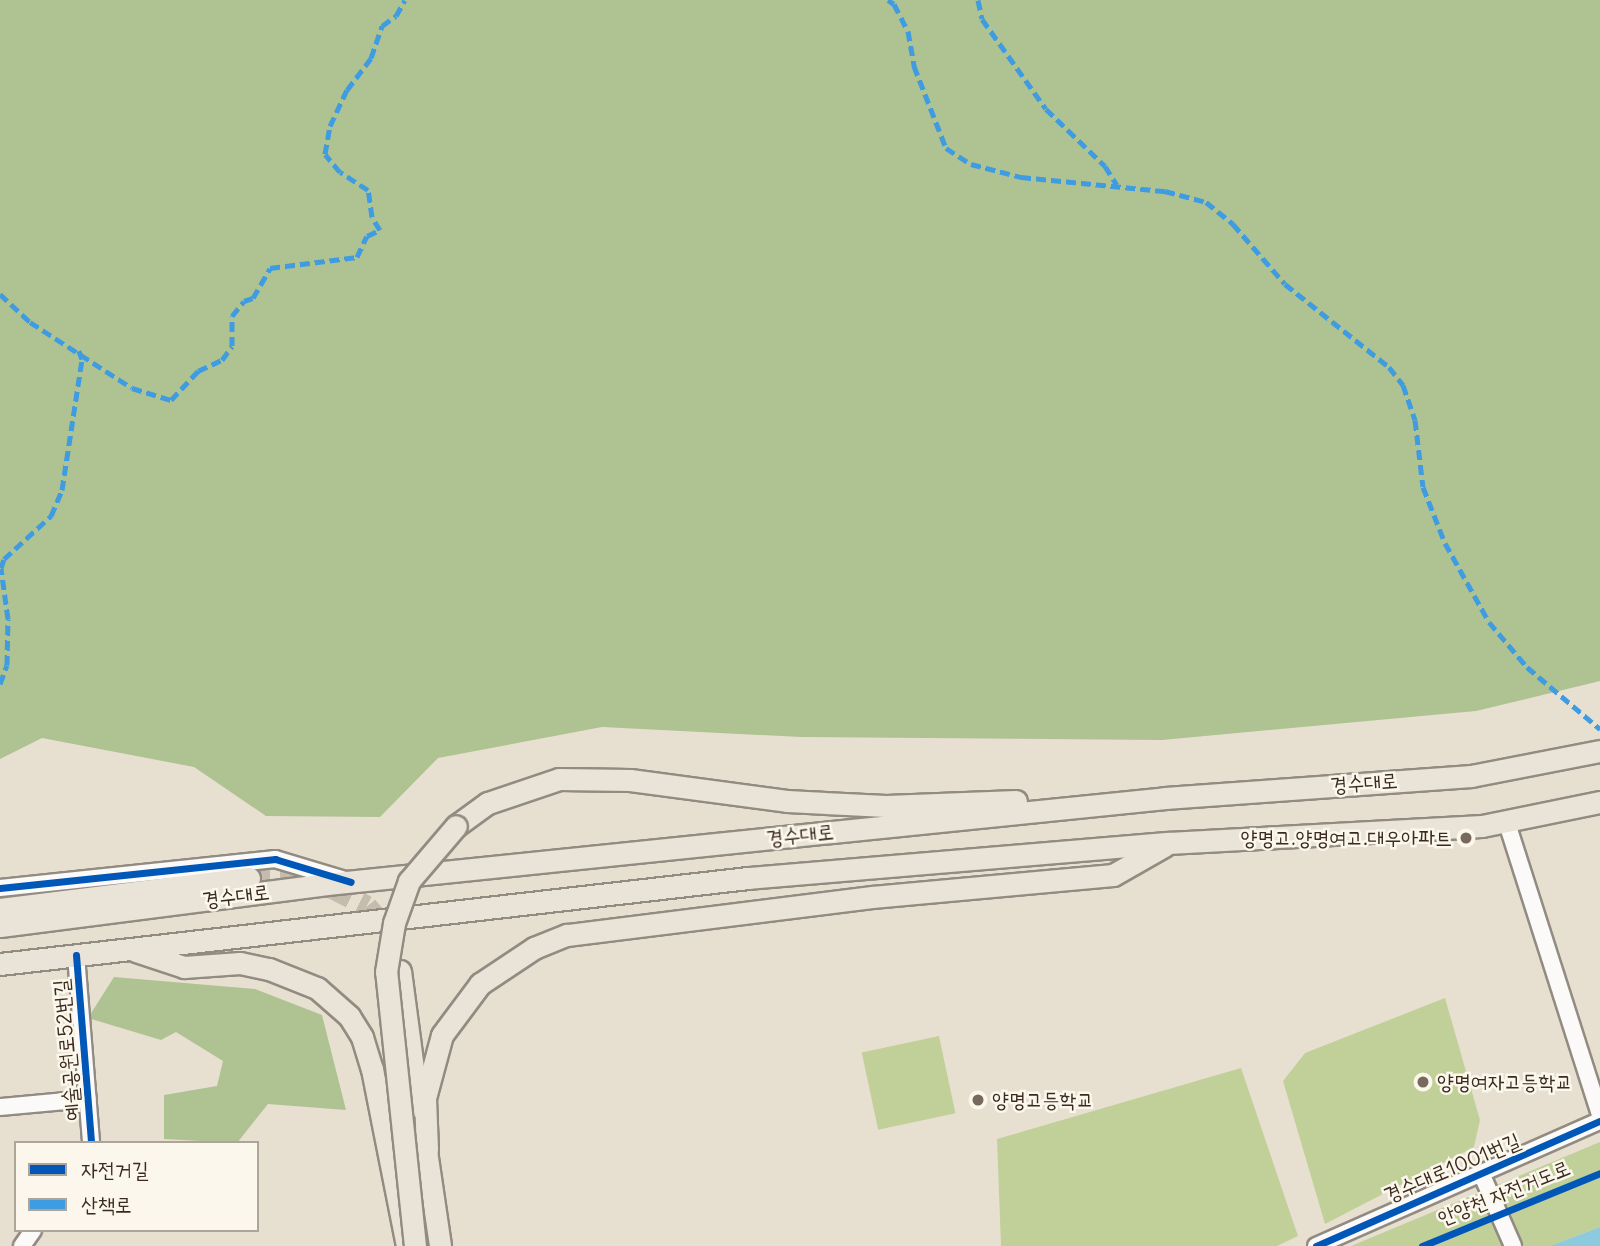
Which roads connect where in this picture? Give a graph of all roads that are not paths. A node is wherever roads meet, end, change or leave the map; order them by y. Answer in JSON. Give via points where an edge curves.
{"nodes":[{"id":1,"x":1600,"y":751,"type":"edge"},
{"id":2,"x":1165,"y":798,"type":"junction"},
{"id":3,"x":1600,"y":802,"type":"edge"},
{"id":4,"x":1506,"y":821,"type":"junction"},
{"id":5,"x":1168,"y":843,"type":"junction"},
{"id":6,"x":249,"y":878,"type":"tunnel mouth"},
{"id":7,"x":351,"y":882,"type":"junction"},
{"id":8,"x":0,"y":888,"type":"edge"},
{"id":9,"x":0,"y":909,"type":"edge"},
{"id":10,"x":0,"y":926,"type":"edge"},
{"id":11,"x":131,"y":949,"type":"junction"},
{"id":12,"x":76,"y":955,"type":"junction"},
{"id":13,"x":0,"y":964,"type":"edge"},
{"id":14,"x":400,"y":971,"type":"dead end"},
{"id":15,"x":88,"y":1099,"type":"junction"},
{"id":16,"x":0,"y":1107,"type":"edge"},
{"id":17,"x":1600,"y":1114,"type":"edge"},
{"id":18,"x":1600,"y":1121,"type":"edge"},
{"id":19,"x":91,"y":1141,"type":"edge"},
{"id":20,"x":427,"y":1150,"type":"junction"},
{"id":21,"x":1481,"y":1174,"type":"junction"},
{"id":22,"x":407,"y":1246,"type":"edge"},
{"id":23,"x":415,"y":1246,"type":"edge"},
{"id":24,"x":440,"y":1246,"type":"edge"},
{"id":25,"x":1316,"y":1246,"type":"edge"},
{"id":26,"x":1513,"y":1246,"type":"edge"}],
"edges":[{"from":1,"to":2,"type":"main road","name":"경수대로","via":[[1471,776]]},
{"from":2,"to":7,"type":"main road","name":"경수대로"},
{"from":2,"to":23,"type":"main road","bridge":true,"via":[[886,806],[788,800],[630,780],[559,779],[488,803],[456,826],[410,881],[394,923],[386,972]]},
{"from":3,"to":4,"type":"main road","name":"경수대로"},
{"from":4,"to":5,"type":"main road","name":"경수대로"},
{"from":4,"to":17,"type":"street"},
{"from":5,"to":11,"type":"main road","name":"경수대로","via":[[748,878]]},
{"from":5,"to":20,"type":"main road","via":[[1113,876],[872,897],[581,933],[534,948],[480,984],[442,1035],[425,1098]]},
{"from":6,"to":9,"type":"main road"},
{"from":7,"to":8,"type":"street","via":[[275,859]]},
{"from":7,"to":10,"type":"main road","name":"경수대로"},
{"from":11,"to":12,"type":"main road","name":"경수대로"},
{"from":11,"to":22,"type":"main road","via":[[184,967],[240,962],[304,980],[332,999],[362,1037]]},
{"from":12,"to":13,"type":"main road","name":"경수대로"},
{"from":12,"to":15,"type":"street","name":"예술공원로52번길"},
{"from":14,"to":20,"type":"main road"},
{"from":15,"to":16,"type":"street"},
{"from":15,"to":19,"type":"street","name":"예술공원로52번길"},
{"from":18,"to":21,"type":"street","name":"경수대로1001번길"},
{"from":20,"to":24,"type":"main road"},
{"from":21,"to":25,"type":"street","name":"경수대로1001번길"},
{"from":21,"to":26,"type":"street"}]}
